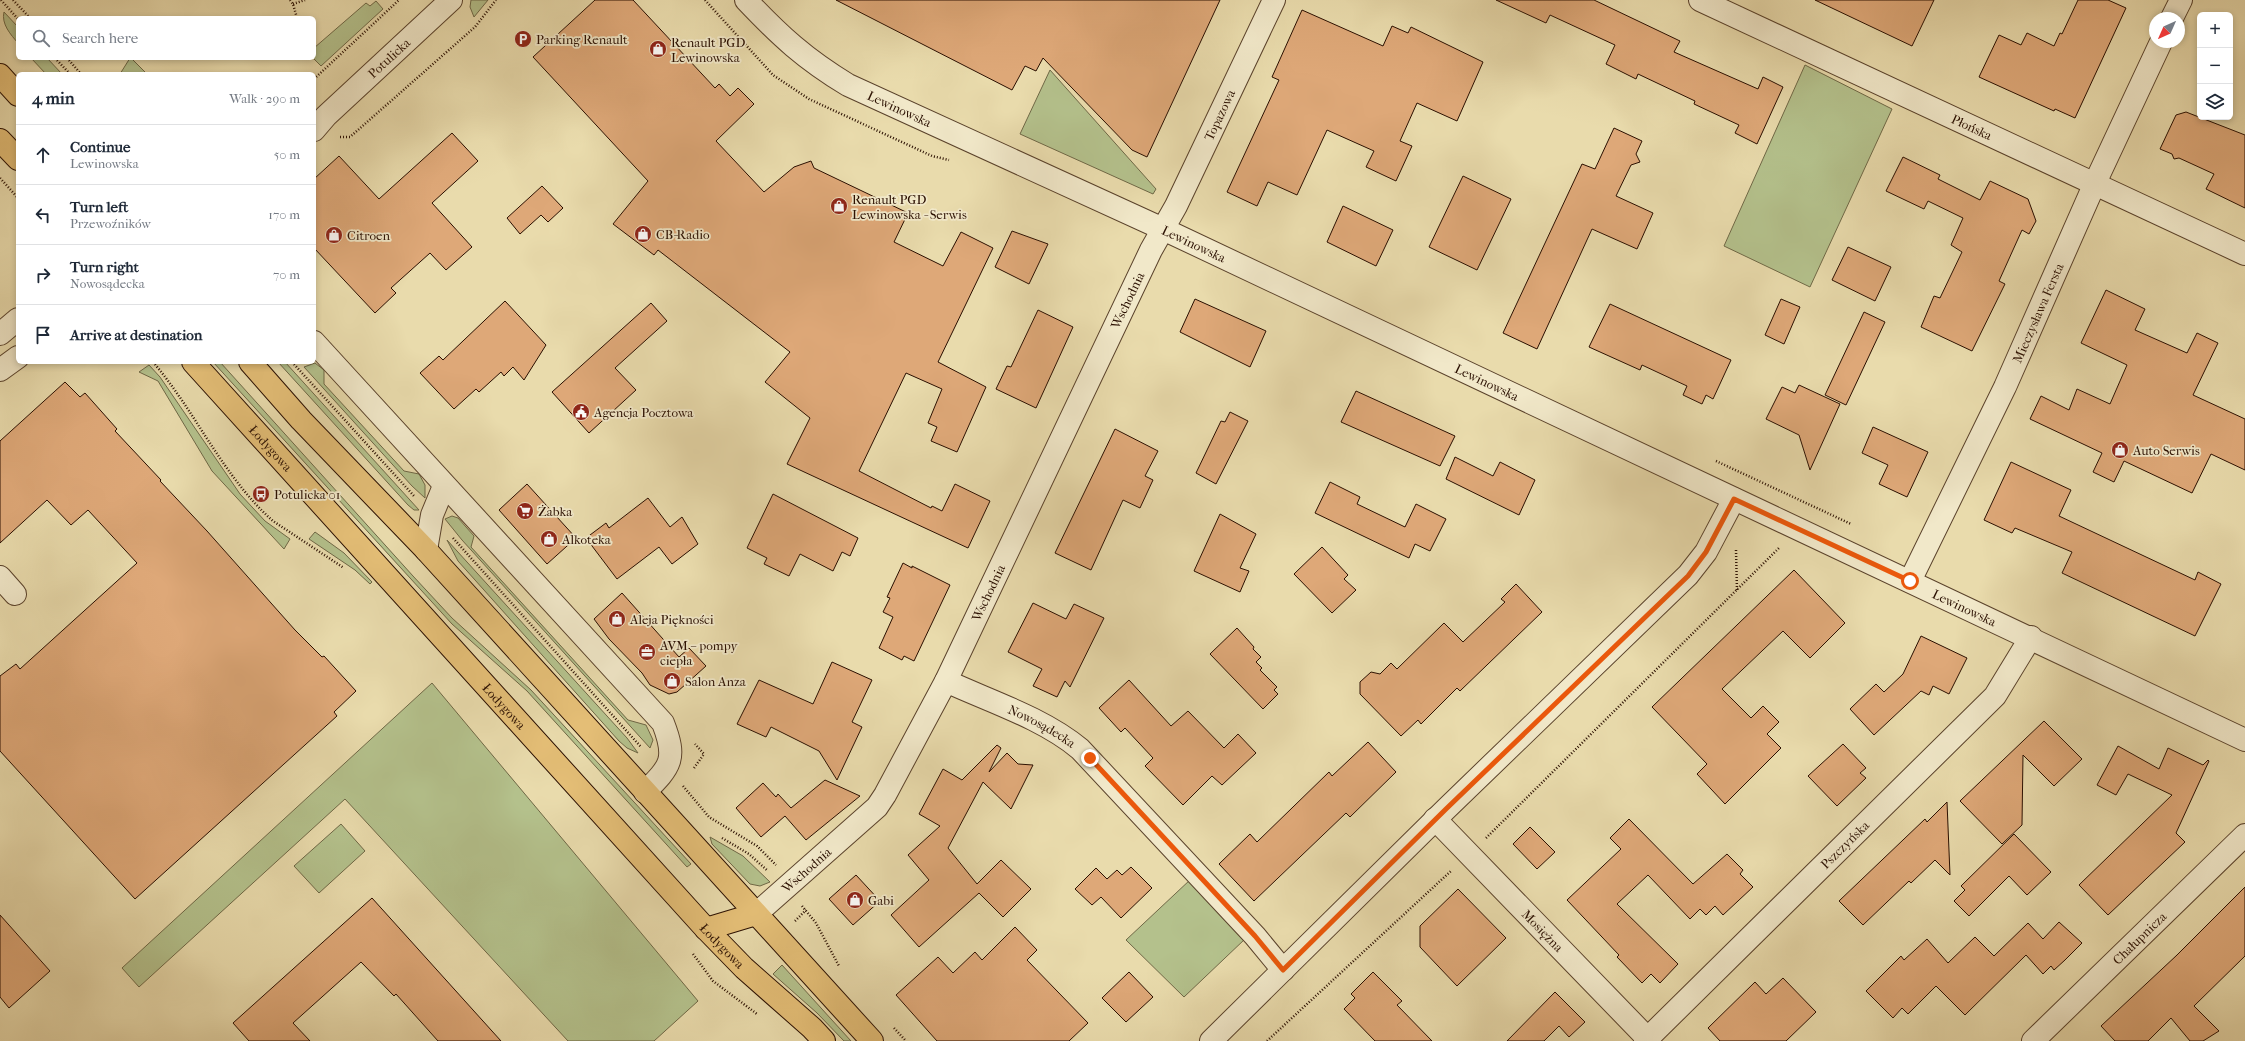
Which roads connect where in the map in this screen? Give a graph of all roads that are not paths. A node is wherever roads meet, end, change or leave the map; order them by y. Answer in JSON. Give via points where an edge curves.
{"nodes":[{"id":1,"x":451,"y":0,"type":"edge"},
{"id":2,"x":746,"y":0,"type":"edge"},
{"id":3,"x":1274,"y":0,"type":"edge"},
{"id":4,"x":1700,"y":0,"type":"edge"},
{"id":5,"x":2181,"y":0,"type":"edge"},
{"id":6,"x":2175,"y":12,"type":"edge"},
{"id":7,"x":2158,"y":48,"type":"edge"},
{"id":8,"x":0,"y":75,"type":"edge"},
{"id":9,"x":16,"y":93,"type":"edge"},
{"id":10,"x":318,"y":123,"type":"edge"},
{"id":11,"x":0,"y":140,"type":"edge"},
{"id":12,"x":16,"y":157,"type":"edge"},
{"id":13,"x":2095,"y":183,"type":"junction"},
{"id":14,"x":1163,"y":229,"type":"junction"},
{"id":15,"x":2245,"y":254,"type":"edge"},
{"id":16,"x":16,"y":321,"type":"edge"},
{"id":17,"x":0,"y":334,"type":"edge"},
{"id":18,"x":316,"y":344,"type":"edge"},
{"id":19,"x":16,"y":359,"type":"edge"},
{"id":20,"x":195,"y":364,"type":"edge"},
{"id":21,"x":252,"y":364,"type":"edge"},
{"id":22,"x":0,"y":370,"type":"edge"},
{"id":23,"x":444,"y":486,"type":"junction"},
{"id":24,"x":1734,"y":499,"type":"junction"},
{"id":25,"x":426,"y":550,"type":"junction"},
{"id":26,"x":0,"y":577,"type":"edge"},
{"id":27,"x":1910,"y":581,"type":"junction"},
{"id":28,"x":15,"y":594,"type":"dead end"},
{"id":29,"x":2031,"y":637,"type":"junction"},
{"id":30,"x":946,"y":681,"type":"junction"},
{"id":31,"x":2245,"y":740,"type":"edge"},
{"id":32,"x":646,"y":792,"type":"junction"},
{"id":33,"x":1435,"y":819,"type":"junction"},
{"id":34,"x":2245,"y":835,"type":"edge"},
{"id":35,"x":756,"y":914,"type":"junction"},
{"id":36,"x":706,"y":929,"type":"junction"},
{"id":37,"x":1283,"y":970,"type":"junction"},
{"id":38,"x":1647,"y":1040,"type":"edge"},
{"id":39,"x":824,"y":1041,"type":"edge"},
{"id":40,"x":872,"y":1041,"type":"edge"},
{"id":41,"x":1211,"y":1041,"type":"edge"},
{"id":42,"x":2033,"y":1041,"type":"edge"}],
"edges":[{"from":1,"to":10,"type":"street","name":"Potulicka"},
{"from":2,"to":14,"type":"street","name":"Lewinowska","via":[[780,36],[816,66],[848,85]]},
{"from":3,"to":14,"type":"street","name":"Topazowa","via":[[1180,199]]},
{"from":4,"to":13,"type":"street","name":"Płońska"},
{"from":5,"to":6,"type":"street"},
{"from":7,"to":13,"type":"street","name":"Mieczysława Fersta"},
{"from":8,"to":9,"type":"main road"},
{"from":11,"to":12,"type":"main road"},
{"from":13,"to":15,"type":"street","name":"Płońska"},
{"from":13,"to":27,"type":"street","name":"Mieczysława Fersta","via":[[2005,387]]},
{"from":14,"to":24,"type":"street","name":"Lewinowska"},
{"from":14,"to":30,"type":"street","name":"Wschodnia"},
{"from":16,"to":17,"type":"street"},
{"from":18,"to":23,"type":"street"},
{"from":19,"to":22,"type":"street"},
{"from":20,"to":36,"type":"main road","name":"Łodygowa"},
{"from":21,"to":25,"type":"main road","via":[[301,420]]},
{"from":23,"to":25,"type":"street","via":[[432,515]]},
{"from":23,"to":32,"type":"street","via":[[663,723],[669,739],[671,756],[665,770]]},
{"from":24,"to":27,"type":"street","name":"Lewinowska"},
{"from":24,"to":33,"type":"street","via":[[1706,552],[1688,576]]},
{"from":25,"to":32,"type":"main road"},
{"from":26,"to":28,"type":"street"},
{"from":27,"to":29,"type":"street","name":"Lewinowska"},
{"from":29,"to":31,"type":"street","name":"Lewinowska"},
{"from":29,"to":38,"type":"street","name":"Pszczyńska","via":[[1996,696]]},
{"from":30,"to":35,"type":"street","name":"Wschodnia","via":[[896,777],[877,806]]},
{"from":30,"to":37,"type":"street","name":"Nowosądecka","via":[[1044,726],[1080,749],[1255,936]]},
{"from":32,"to":35,"type":"main road"},
{"from":33,"to":37,"type":"street"},
{"from":33,"to":38,"type":"street","name":"Mosiężna"},
{"from":34,"to":42,"type":"street","name":"Chałupnicza"},
{"from":35,"to":36,"type":"main road"},
{"from":35,"to":40,"type":"main road"},
{"from":36,"to":39,"type":"main road","name":"Łodygowa","via":[[744,968]]},
{"from":37,"to":41,"type":"street"}]}
